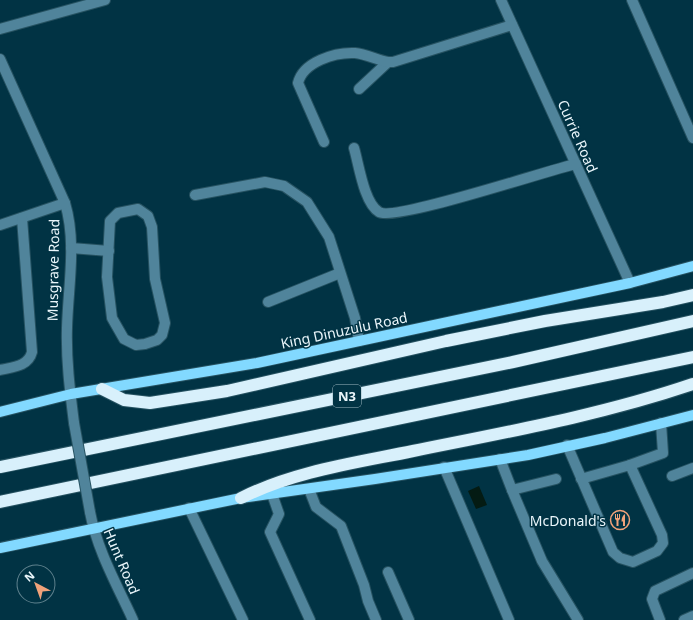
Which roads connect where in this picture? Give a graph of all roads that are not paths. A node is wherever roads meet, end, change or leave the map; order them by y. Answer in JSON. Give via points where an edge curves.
{"nodes":[{"id":1,"x":105,"y":0,"type":"edge"},
{"id":2,"x":501,"y":0,"type":"edge"},
{"id":3,"x":632,"y":0,"type":"edge"},
{"id":4,"x":512,"y":25,"type":"junction"},
{"id":5,"x":0,"y":29,"type":"edge"},
{"id":6,"x":0,"y":59,"type":"edge"},
{"id":7,"x":388,"y":62,"type":"junction"},
{"id":8,"x":359,"y":89,"type":"dead end"},
{"id":9,"x":693,"y":138,"type":"edge"},
{"id":10,"x":324,"y":142,"type":"dead end"},
{"id":11,"x":354,"y":148,"type":"dead end"},
{"id":12,"x":576,"y":164,"type":"junction"},
{"id":13,"x":195,"y":195,"type":"dead end"},
{"id":14,"x":66,"y":203,"type":"junction"},
{"id":15,"x":22,"y":218,"type":"junction"},
{"id":16,"x":0,"y":225,"type":"edge"},
{"id":17,"x":71,"y":248,"type":"junction"},
{"id":18,"x":109,"y":251,"type":"junction"},
{"id":19,"x":693,"y":266,"type":"edge"},
{"id":20,"x":340,"y":274,"type":"junction"},
{"id":21,"x":630,"y":283,"type":"junction"},
{"id":22,"x":693,"y":295,"type":"edge"},
{"id":23,"x":268,"y":302,"type":"dead end"},
{"id":24,"x":693,"y":321,"type":"edge"},
{"id":25,"x":359,"y":341,"type":"junction"},
{"id":26,"x":693,"y":357,"type":"edge"},
{"id":27,"x":0,"y":370,"type":"edge"},
{"id":28,"x":693,"y":384,"type":"edge"},
{"id":29,"x":102,"y":389,"type":"junction"},
{"id":30,"x":71,"y":394,"type":"junction"},
{"id":31,"x":0,"y":412,"type":"edge"},
{"id":32,"x":693,"y":415,"type":"edge"},
{"id":33,"x":74,"y":423,"type":"joint"},
{"id":34,"x":662,"y":424,"type":"junction"},
{"id":35,"x":567,"y":445,"type":"junction"},
{"id":36,"x":500,"y":459,"type":"junction"},
{"id":37,"x":630,"y":465,"type":"junction"},
{"id":38,"x":0,"y":467,"type":"edge"},
{"id":39,"x":444,"y":467,"type":"junction"},
{"id":40,"x":693,"y":468,"type":"edge"},
{"id":41,"x":672,"y":476,"type":"dead end"},
{"id":42,"x":556,"y":479,"type":"dead end"},
{"id":43,"x":581,"y":479,"type":"junction"},
{"id":44,"x":308,"y":489,"type":"junction"},
{"id":45,"x":512,"y":490,"type":"junction"},
{"id":46,"x":272,"y":494,"type":"junction"},
{"id":47,"x":241,"y":498,"type":"junction"},
{"id":48,"x":0,"y":502,"type":"edge"},
{"id":49,"x":189,"y":508,"type":"junction"},
{"id":50,"x":93,"y":527,"type":"junction"},
{"id":51,"x":0,"y":548,"type":"edge"},
{"id":52,"x":388,"y":572,"type":"dead end"},
{"id":53,"x":693,"y":572,"type":"edge"},
{"id":54,"x":693,"y":616,"type":"edge"},
{"id":55,"x":133,"y":620,"type":"edge"},
{"id":56,"x":243,"y":620,"type":"edge"},
{"id":57,"x":310,"y":620,"type":"edge"},
{"id":58,"x":376,"y":620,"type":"edge"},
{"id":59,"x":409,"y":620,"type":"edge"},
{"id":60,"x":509,"y":620,"type":"edge"},
{"id":61,"x":578,"y":620,"type":"edge"},
{"id":62,"x":660,"y":620,"type":"edge"},
{"id":63,"x":684,"y":620,"type":"edge"}],
"edges":[{"from":1,"to":5,"type":"street"},
{"from":2,"to":4,"type":"street","name":"Currie Road"},
{"from":3,"to":9,"type":"street"},
{"from":4,"to":7,"type":"street"},
{"from":4,"to":12,"type":"street","name":"Currie Road"},
{"from":6,"to":14,"type":"street","name":"Musgrave Road"},
{"from":7,"to":8,"type":"street"},
{"from":7,"to":10,"type":"street","via":[[355,53],[344,54],[312,65],[300,76],[298,83]]},
{"from":11,"to":12,"type":"street","via":[[368,197],[379,212],[384,214],[427,206]]},
{"from":12,"to":21,"type":"street","name":"Currie Road"},
{"from":13,"to":20,"type":"street","via":[[265,182],[284,186],[307,202],[329,237]]},
{"from":14,"to":15,"type":"street"},
{"from":14,"to":17,"type":"street","name":"Musgrave Road","via":[[71,228]]},
{"from":15,"to":16,"type":"street"},
{"from":15,"to":27,"type":"street","via":[[32,352],[22,365]]},
{"from":17,"to":18,"type":"street"},
{"from":17,"to":30,"type":"street","name":"Musgrave Road","via":[[67,329]]},
{"from":18,"to":18,"type":"street","via":[[109,228],[113,217],[123,211],[138,210],[148,216],[152,227],[155,279],[165,322],[165,330],[157,340],[136,345],[124,339],[118,330],[112,318],[110,304],[107,277]]},
{"from":19,"to":21,"type":"main road","name":"King Dinuzulu Road"},
{"from":20,"to":23,"type":"street"},
{"from":20,"to":25,"type":"street","via":[[355,318]]},
{"from":21,"to":25,"type":"main road","name":"King Dinuzulu Road"},
{"from":22,"to":29,"type":"highway","via":[[545,321],[227,391],[150,403],[124,400]]},
{"from":24,"to":38,"type":"highway","number":"N3","via":[[513,362]]},
{"from":25,"to":29,"type":"main road","name":"King Dinuzulu Road","via":[[257,363]]},
{"from":26,"to":48,"type":"highway","number":"N3"},
{"from":28,"to":47,"type":"highway","via":[[586,415],[312,472],[261,488]]},
{"from":29,"to":30,"type":"main road","name":"King Dinuzulu Road"},
{"from":30,"to":31,"type":"main road","name":"King Dinuzulu Road"},
{"from":30,"to":33,"type":"street","name":"Musgrave Road"},
{"from":32,"to":34,"type":"main road"},
{"from":33,"to":50,"type":"street","name":"Hunt Road","bridge":true},
{"from":34,"to":35,"type":"main road"},
{"from":34,"to":37,"type":"street","via":[[663,453]]},
{"from":35,"to":36,"type":"main road"},
{"from":35,"to":43,"type":"street"},
{"from":36,"to":39,"type":"main road"},
{"from":36,"to":45,"type":"street"},
{"from":37,"to":43,"type":"street"},
{"from":37,"to":43,"type":"street","via":[[659,528],[663,543],[657,551],[633,562],[620,558],[613,552]]},
{"from":39,"to":44,"type":"main road"},
{"from":39,"to":60,"type":"street"},
{"from":40,"to":41,"type":"street"},
{"from":42,"to":45,"type":"street"},
{"from":44,"to":46,"type":"main road"},
{"from":44,"to":58,"type":"street","via":[[316,507],[341,526]]},
{"from":45,"to":61,"type":"street","via":[[542,561]]},
{"from":46,"to":47,"type":"main road"},
{"from":46,"to":57,"type":"street","via":[[279,514],[270,532]]},
{"from":47,"to":49,"type":"main road"},
{"from":49,"to":50,"type":"main road"},
{"from":49,"to":56,"type":"street"},
{"from":50,"to":51,"type":"main road"},
{"from":50,"to":55,"type":"street","name":"Hunt Road"},
{"from":52,"to":59,"type":"street"},
{"from":53,"to":62,"type":"street","via":[[655,591],[652,599]]},
{"from":54,"to":63,"type":"street"}]}
